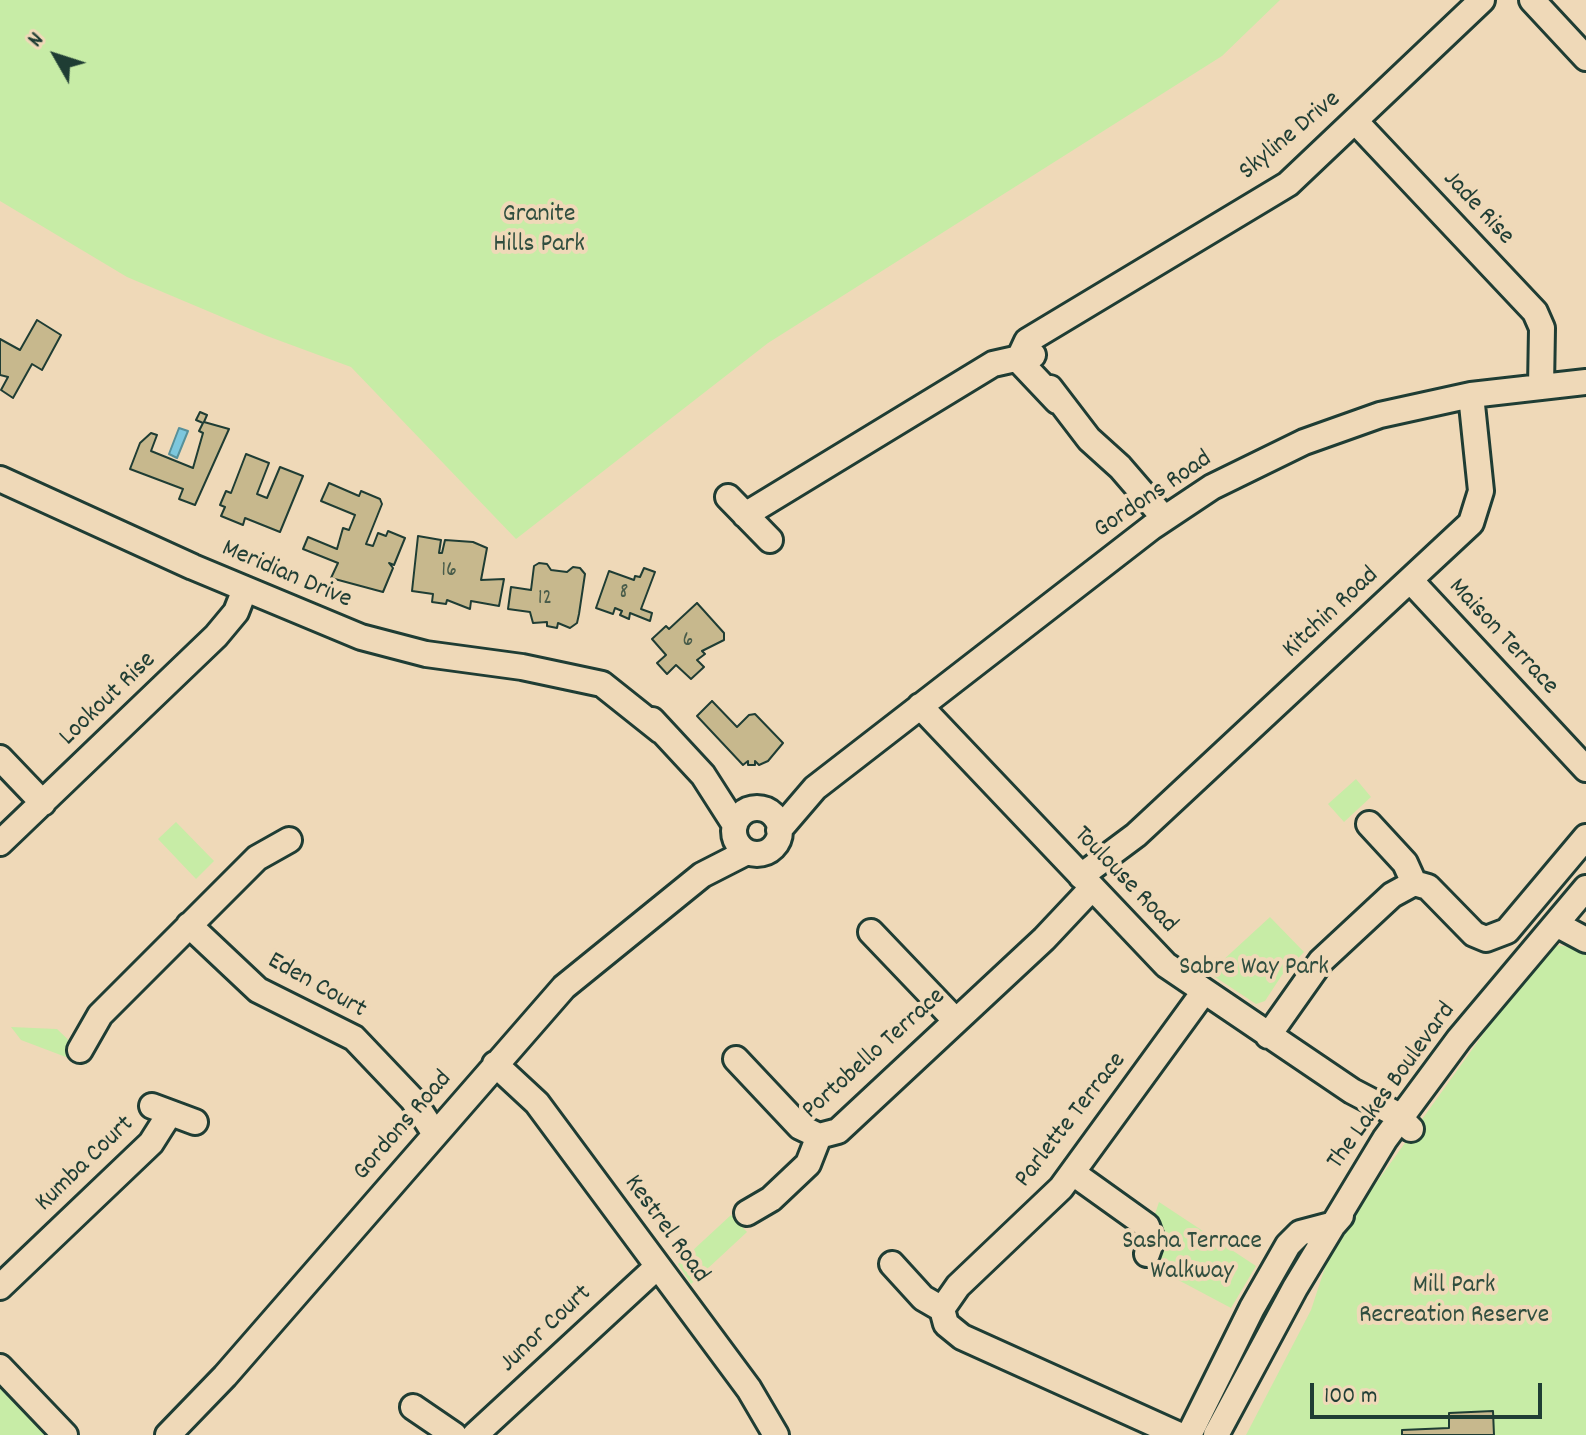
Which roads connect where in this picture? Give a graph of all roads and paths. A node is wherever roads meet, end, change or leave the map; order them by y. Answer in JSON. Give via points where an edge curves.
{"nodes":[{"id":1,"x":1482,"y":0,"type":"edge"},
{"id":2,"x":1538,"y":2,"type":"edge"},
{"id":3,"x":1586,"y":58,"type":"edge"},
{"id":4,"x":1355,"y":121,"type":"junction"},
{"id":5,"x":1027,"y":356,"type":"junction"},
{"id":6,"x":1586,"y":382,"type":"edge"},
{"id":7,"x":1546,"y":386,"type":"junction"},
{"id":8,"x":1471,"y":395,"type":"junction"},
{"id":9,"x":0,"y":469,"type":"edge"},
{"id":10,"x":0,"y":479,"type":"edge"},
{"id":11,"x":41,"y":496,"type":"junction"},
{"id":12,"x":728,"y":497,"type":"dead end"},
{"id":13,"x":745,"y":515,"type":"junction"},
{"id":14,"x":1158,"y":522,"type":"junction"},
{"id":15,"x":770,"y":540,"type":"dead end"},
{"id":16,"x":1410,"y":580,"type":"junction"},
{"id":17,"x":245,"y":589,"type":"junction"},
{"id":18,"x":920,"y":706,"type":"junction"},
{"id":19,"x":0,"y":758,"type":"edge"},
{"id":20,"x":1586,"y":769,"type":"edge"},
{"id":21,"x":703,"y":775,"type":"junction"},
{"id":22,"x":815,"y":788,"type":"junction"},
{"id":23,"x":43,"y":803,"type":"junction"},
{"id":24,"x":759,"y":809,"type":"junction"},
{"id":25,"x":1369,"y":824,"type":"dead end"},
{"id":26,"x":779,"y":830,"type":"junction"},
{"id":27,"x":739,"y":837,"type":"junction"},
{"id":28,"x":1586,"y":837,"type":"edge"},
{"id":29,"x":289,"y":840,"type":"dead end"},
{"id":30,"x":0,"y":843,"type":"edge"},
{"id":31,"x":1414,"y":883,"type":"junction"},
{"id":32,"x":1091,"y":887,"type":"junction"},
{"id":33,"x":1586,"y":888,"type":"edge"},
{"id":34,"x":1556,"y":924,"type":"junction"},
{"id":35,"x":189,"y":925,"type":"junction"},
{"id":36,"x":871,"y":932,"type":"dead end"},
{"id":37,"x":1586,"y":940,"type":"edge"},
{"id":38,"x":1203,"y":993,"type":"junction"},
{"id":39,"x":956,"y":1021,"type":"junction"},
{"id":40,"x":1268,"y":1036,"type":"junction"},
{"id":41,"x":80,"y":1050,"type":"dead end"},
{"id":42,"x":736,"y":1059,"type":"dead end"},
{"id":43,"x":499,"y":1060,"type":"junction"},
{"id":44,"x":195,"y":1122,"type":"dead end"},
{"id":45,"x":1402,"y":1124,"type":"junction"},
{"id":46,"x":440,"y":1128,"type":"junction"},
{"id":47,"x":819,"y":1136,"type":"junction"},
{"id":48,"x":1073,"y":1173,"type":"junction"},
{"id":49,"x":747,"y":1213,"type":"dead end"},
{"id":50,"x":1334,"y":1224,"type":"junction"},
{"id":51,"x":1147,"y":1254,"type":"dead end"},
{"id":52,"x":892,"y":1264,"type":"dead end"},
{"id":53,"x":657,"y":1267,"type":"junction"},
{"id":54,"x":0,"y":1287,"type":"edge"},
{"id":55,"x":942,"y":1309,"type":"junction"},
{"id":56,"x":0,"y":1367,"type":"edge"},
{"id":57,"x":749,"y":1389,"type":"junction"},
{"id":58,"x":1238,"y":1394,"type":"junction"},
{"id":59,"x":413,"y":1407,"type":"dead end"},
{"id":60,"x":175,"y":1433,"type":"edge"},
{"id":61,"x":65,"y":1435,"type":"edge"},
{"id":62,"x":454,"y":1435,"type":"edge"},
{"id":63,"x":475,"y":1435,"type":"edge"},
{"id":64,"x":776,"y":1435,"type":"edge"},
{"id":65,"x":789,"y":1435,"type":"edge"},
{"id":66,"x":1179,"y":1435,"type":"edge"},
{"id":67,"x":1189,"y":1435,"type":"edge"},
{"id":68,"x":1216,"y":1435,"type":"edge"},
{"id":69,"x":1223,"y":1435,"type":"edge"}],
"edges":[{"from":1,"to":4,"type":"street","name":"Skyline Drive"},
{"from":2,"to":3,"type":"street"},
{"from":4,"to":5,"type":"street","name":"Skyline Drive","via":[[1274,193],[1074,315]]},
{"from":4,"to":7,"type":"street","name":"Jade Rise","via":[[1527,302],[1539,319]]},
{"from":5,"to":13,"type":"street","name":"Skyline Drive","via":[[993,364]]},
{"from":5,"to":14,"type":"street","via":[[1057,401],[1120,467]]},
{"from":6,"to":7,"type":"street","name":"Gordons Road"},
{"from":7,"to":8,"type":"street","name":"Gordons Road"},
{"from":8,"to":14,"type":"street","name":"Gordons Road","via":[[1380,415],[1304,442],[1212,487]]},
{"from":8,"to":16,"type":"street","name":"Kitchin Road","via":[[1480,503],[1471,523]]},
{"from":9,"to":11,"type":"street","name":"Meridian Drive"},
{"from":10,"to":11,"type":"street","name":"Meridian Drive"},
{"from":11,"to":17,"type":"street","name":"Meridian Drive"},
{"from":12,"to":13,"type":"street"},
{"from":13,"to":15,"type":"street"},
{"from":14,"to":18,"type":"street","name":"Gordons Road"},
{"from":16,"to":20,"type":"street","name":"Maison Terrace"},
{"from":16,"to":32,"type":"street","name":"Kitchin Road","via":[[1136,835]]},
{"from":17,"to":21,"type":"street","name":"Meridian Drive","via":[[383,644],[602,684],[661,731]]},
{"from":17,"to":23,"type":"street","name":"Lookout Rise","via":[[236,612],[216,636]]},
{"from":18,"to":22,"type":"street","name":"Gordons Road"},
{"from":18,"to":32,"type":"street","name":"Toulouse Road"},
{"from":19,"to":23,"type":"street"},
{"from":21,"to":24,"type":"street","name":"Meridian Drive"},
{"from":21,"to":27,"type":"street","name":"Meridian Drive"},
{"from":22,"to":24,"type":"street","name":"Gordons Road"},
{"from":22,"to":26,"type":"street","name":"Gordons Road"},
{"from":23,"to":30,"type":"street","name":"Lookout Rise"},
{"from":24,"to":26,"type":"street","via":[[775,817]]},
{"from":24,"to":27,"type":"street","via":[[742,814]]},
{"from":25,"to":31,"type":"street","via":[[1405,863]]},
{"from":26,"to":27,"type":"street","via":[[772,848],[760,854]]},
{"from":27,"to":43,"type":"street","name":"Gordons Road","via":[[702,875],[578,973]]},
{"from":28,"to":31,"type":"street","via":[[1507,931],[1493,939],[1474,934],[1436,894]]},
{"from":29,"to":35,"type":"street","via":[[257,858]]},
{"from":31,"to":40,"type":"street","via":[[1392,895],[1321,961]]},
{"from":32,"to":38,"type":"street","name":"Toulouse Road","via":[[1166,965]]},
{"from":32,"to":39,"type":"street","name":"Portobello Terrace"},
{"from":33,"to":34,"type":"street","name":"The Lakes Boulevard"},
{"from":34,"to":37,"type":"street"},
{"from":34,"to":45,"type":"street","name":"The Lakes Boulevard","via":[[1459,1039]]},
{"from":35,"to":41,"type":"street","via":[[85,1022]]},
{"from":35,"to":46,"type":"street","name":"Eden Court","via":[[258,990],[354,1038]]},
{"from":36,"to":39,"type":"street"},
{"from":38,"to":40,"type":"street","name":"Toulouse Road"},
{"from":38,"to":48,"type":"street","name":"Parlette Terrace"},
{"from":39,"to":47,"type":"street","name":"Portobello Terrace","via":[[838,1131]]},
{"from":40,"to":45,"type":"street","name":"Toulouse Road","via":[[1352,1091],[1370,1110]]},
{"from":42,"to":47,"type":"street","via":[[800,1127]]},
{"from":43,"to":46,"type":"street","name":"Gordons Road"},
{"from":43,"to":53,"type":"street","name":"Kestrel Road","via":[[526,1082]]},
{"from":44,"to":54,"type":"street","name":"Kumba Court","via":[[161,1109],[151,1143]]},
{"from":45,"to":50,"type":"street","name":"The Lakes Boulevard"},
{"from":46,"to":60,"type":"street","name":"Gordons Road"},
{"from":47,"to":49,"type":"street","name":"Portobello Terrace","via":[[808,1164],[771,1199]]},
{"from":48,"to":51,"type":"street","via":[[1147,1226],[1152,1240]]},
{"from":48,"to":55,"type":"street","name":"Parlette Terrace","via":[[958,1286]]},
{"from":50,"to":58,"type":"street","name":"The Lakes Boulevard"},
{"from":50,"to":67,"type":"street","via":[[1307,1229],[1288,1245]]},
{"from":52,"to":55,"type":"street","via":[[923,1298]]},
{"from":53,"to":57,"type":"street","name":"Kestrel Road"},
{"from":53,"to":63,"type":"street","name":"Junor Court"},
{"from":55,"to":66,"type":"street","via":[[946,1324],[962,1337]]},
{"from":56,"to":61,"type":"street"},
{"from":57,"to":64,"type":"street","name":"Kestrel Road"},
{"from":57,"to":65,"type":"street","name":"Kestrel Road","via":[[768,1404]]},
{"from":58,"to":68,"type":"street","name":"The Lakes Boulevard"},
{"from":58,"to":69,"type":"street","name":"The Lakes Boulevard"},
{"from":59,"to":62,"type":"street"}]}
